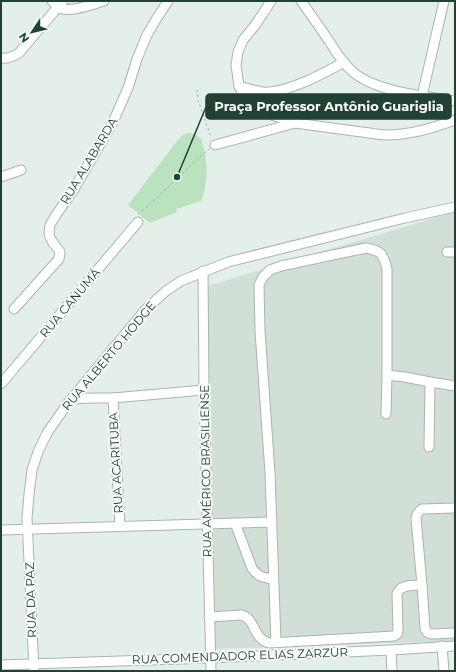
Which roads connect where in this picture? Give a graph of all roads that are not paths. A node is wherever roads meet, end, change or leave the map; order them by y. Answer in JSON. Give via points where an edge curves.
{"nodes":[{"id":1,"x":104,"y":1,"type":"edge"},
{"id":2,"x":168,"y":1,"type":"edge"},
{"id":3,"x":271,"y":1,"type":"edge"},
{"id":4,"x":301,"y":1,"type":"edge"},
{"id":5,"x":444,"y":1,"type":"edge"},
{"id":6,"x":58,"y":3,"type":"edge"},
{"id":7,"x":1,"y":58,"type":"edge"},
{"id":8,"x":344,"y":62,"type":"junction"},
{"id":9,"x":239,"y":86,"type":"junction"},
{"id":10,"x":422,"y":96,"type":"junction"},
{"id":11,"x":455,"y":100,"type":"edge"},
{"id":12,"x":455,"y":120,"type":"edge"},
{"id":13,"x":295,"y":123,"type":"junction"},
{"id":14,"x":215,"y":146,"type":"road end"},
{"id":15,"x":21,"y":170,"type":"dead end"},
{"id":16,"x":1,"y":177,"type":"edge"},
{"id":17,"x":455,"y":207,"type":"edge"},
{"id":18,"x":138,"y":218,"type":"road end"},
{"id":19,"x":203,"y":271,"type":"junction"},
{"id":20,"x":14,"y":309,"type":"dead end"},
{"id":21,"x":387,"y":375,"type":"junction"},
{"id":22,"x":430,"y":382,"type":"junction"},
{"id":23,"x":1,"y":384,"type":"edge"},
{"id":24,"x":455,"y":386,"type":"edge"},
{"id":25,"x":204,"y":390,"type":"junction"},
{"id":26,"x":113,"y":398,"type":"junction"},
{"id":27,"x":71,"y":399,"type":"junction"},
{"id":28,"x":386,"y":414,"type":"dead end"},
{"id":29,"x":429,"y":447,"type":"dead end"},
{"id":30,"x":455,"y":508,"type":"edge"},
{"id":31,"x":271,"y":522,"type":"junction"},
{"id":32,"x":235,"y":523,"type":"junction"},
{"id":33,"x":207,"y":524,"type":"junction"},
{"id":34,"x":120,"y":527,"type":"junction"},
{"id":35,"x":28,"y":529,"type":"junction"},
{"id":36,"x":1,"y":530,"type":"edge"},
{"id":37,"x":273,"y":579,"type":"junction"},
{"id":38,"x":422,"y":585,"type":"junction"},
{"id":39,"x":209,"y":617,"type":"junction"},
{"id":40,"x":455,"y":633,"type":"edge"},
{"id":41,"x":276,"y":642,"type":"junction"},
{"id":42,"x":442,"y":646,"type":"junction"},
{"id":43,"x":455,"y":646,"type":"edge"},
{"id":44,"x":392,"y":650,"type":"junction"},
{"id":45,"x":210,"y":658,"type":"junction"},
{"id":46,"x":1,"y":665,"type":"edge"},
{"id":47,"x":34,"y":667,"type":"edge"},
{"id":48,"x":211,"y":671,"type":"edge"},
{"id":49,"x":392,"y":671,"type":"edge"},
{"id":50,"x":444,"y":671,"type":"edge"}],
"edges":[{"from":1,"to":6,"type":"street","via":[[72,9],[63,9]]},
{"from":2,"to":20,"type":"street","name":"RUA ALABARDA","via":[[147,35],[113,122],[50,225],[52,241],[60,252],[59,259]]},
{"from":3,"to":9,"type":"street","via":[[243,40],[238,52],[236,65]]},
{"from":4,"to":8,"type":"street"},
{"from":5,"to":10,"type":"street"},
{"from":6,"to":7,"type":"street","via":[[19,53]]},
{"from":8,"to":9,"type":"street","via":[[282,90],[263,92]]},
{"from":8,"to":10,"type":"street","via":[[367,82]]},
{"from":9,"to":13,"type":"street","via":[[250,102],[261,111]]},
{"from":10,"to":11,"type":"street"},
{"from":12,"to":13,"type":"street","via":[[397,135]]},
{"from":13,"to":14,"type":"street"},
{"from":15,"to":16,"type":"street"},
{"from":17,"to":19,"type":"street","name":"RUA ALBERTO HODGE","via":[[228,262]]},
{"from":18,"to":23,"type":"street","name":"RUA CANUMÁ"},
{"from":19,"to":25,"type":"street","name":"RUA AMÉRICO BRASILIENSE"},
{"from":19,"to":27,"type":"street","name":"RUA ALBERTO HODGE","via":[[166,291],[145,310]]},
{"from":21,"to":22,"type":"street"},
{"from":21,"to":28,"type":"street"},
{"from":21,"to":31,"type":"street","via":[[387,269],[378,250],[366,248],[281,266],[263,276],[259,285],[260,331]]},
{"from":22,"to":24,"type":"street"},
{"from":22,"to":29,"type":"street"},
{"from":25,"to":26,"type":"street"},
{"from":25,"to":33,"type":"street","name":"RUA AMÉRICO BRASILIENSE"},
{"from":26,"to":27,"type":"street"},
{"from":26,"to":34,"type":"street","name":"RUA ACARITUBA"},
{"from":27,"to":35,"type":"street","name":"RUA ALBERTO HODGE","via":[[47,433],[32,470]]},
{"from":30,"to":38,"type":"street","via":[[422,509],[417,514]]},
{"from":31,"to":32,"type":"street"},
{"from":31,"to":37,"type":"street"},
{"from":32,"to":33,"type":"street"},
{"from":32,"to":37,"type":"street","via":[[256,574]]},
{"from":33,"to":34,"type":"street"},
{"from":33,"to":39,"type":"street","name":"RUA AMÉRICO BRASILIENSE"},
{"from":34,"to":35,"type":"street"},
{"from":35,"to":36,"type":"street"},
{"from":35,"to":47,"type":"street","name":"RUA DA PAZ"},
{"from":37,"to":41,"type":"street"},
{"from":38,"to":40,"type":"street","via":[[425,629],[432,634]]},
{"from":38,"to":41,"type":"street","via":[[402,587],[398,591],[398,632],[394,636]]},
{"from":39,"to":41,"type":"street","via":[[244,616],[252,623],[261,640]]},
{"from":39,"to":45,"type":"street","name":"RUA AMÉRICO BRASILIENSE"},
{"from":42,"to":43,"type":"street","name":"RUA COMENDADOR ELIAS ZARZUR"},
{"from":42,"to":44,"type":"street","name":"RUA COMENDADOR ELIAS ZARZUR"},
{"from":42,"to":50,"type":"street"},
{"from":44,"to":45,"type":"street","name":"RUA COMENDADOR ELIAS ZARZUR"},
{"from":44,"to":49,"type":"street"},
{"from":45,"to":47,"type":"street","name":"RUA COMENDADOR ELIAS ZARZUR"},
{"from":45,"to":48,"type":"street","name":"RUA AMÉRICO BRASILIENSE"},
{"from":46,"to":47,"type":"street","name":"RUA COMENDADOR ELIAS ZARZUR"}]}
